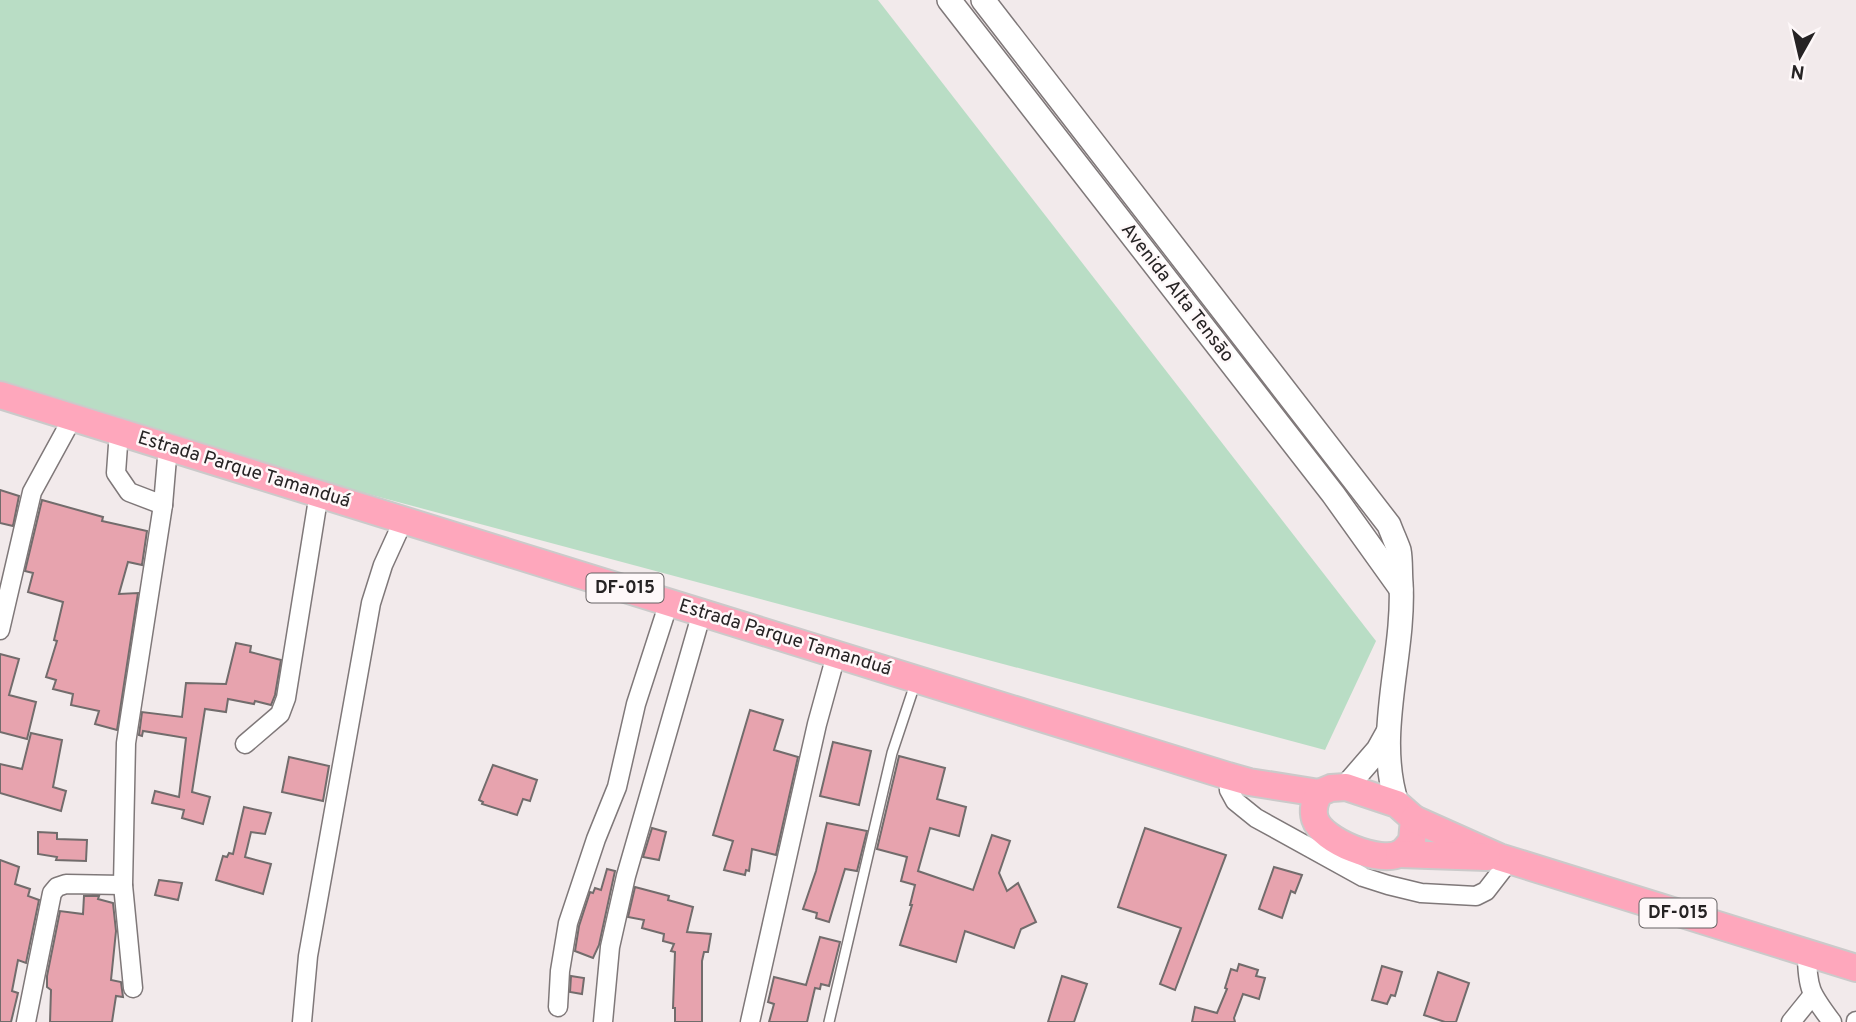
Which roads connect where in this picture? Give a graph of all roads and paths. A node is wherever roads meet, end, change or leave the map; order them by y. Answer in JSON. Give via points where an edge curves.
{"nodes":[{"id":1,"x":949,"y":0,"type":"edge"},
{"id":2,"x":983,"y":0,"type":"edge"},
{"id":3,"x":0,"y":395,"type":"edge"},
{"id":4,"x":73,"y":417,"type":"junction"},
{"id":5,"x":119,"y":431,"type":"junction"},
{"id":6,"x":168,"y":446,"type":"junction"},
{"id":7,"x":319,"y":493,"type":"junction"},
{"id":8,"x":163,"y":505,"type":"junction"},
{"id":9,"x":404,"y":519,"type":"junction"},
{"id":10,"x":1401,"y":589,"type":"junction"},
{"id":11,"x":669,"y":602,"type":"junction"},
{"id":12,"x":702,"y":612,"type":"junction"},
{"id":13,"x":0,"y":629,"type":"edge"},
{"id":14,"x":836,"y":655,"type":"junction"},
{"id":15,"x":916,"y":680,"type":"junction"},
{"id":16,"x":1389,"y":729,"type":"junction"},
{"id":17,"x":245,"y":744,"type":"dead end"},
{"id":18,"x":1238,"y":779,"type":"junction"},
{"id":19,"x":1346,"y":787,"type":"junction"},
{"id":20,"x":1319,"y":793,"type":"junction"},
{"id":21,"x":1405,"y":812,"type":"junction"},
{"id":22,"x":1315,"y":822,"type":"junction"},
{"id":23,"x":1399,"y":854,"type":"junction"},
{"id":24,"x":1505,"y":859,"type":"junction"},
{"id":25,"x":122,"y":884,"type":"junction"},
{"id":26,"x":1807,"y":953,"type":"junction"},
{"id":27,"x":1856,"y":968,"type":"edge"},
{"id":28,"x":133,"y":988,"type":"dead end"},
{"id":29,"x":1812,"y":996,"type":"junction"},
{"id":30,"x":558,"y":1007,"type":"dead end"},
{"id":31,"x":26,"y":1022,"type":"edge"},
{"id":32,"x":302,"y":1022,"type":"edge"},
{"id":33,"x":603,"y":1022,"type":"edge"},
{"id":34,"x":750,"y":1022,"type":"edge"},
{"id":35,"x":829,"y":1022,"type":"edge"},
{"id":36,"x":1791,"y":1022,"type":"edge"},
{"id":37,"x":1832,"y":1022,"type":"edge"}],
"edges":[{"from":1,"to":10,"type":"street","name":"Avenida Alta Tensāo","via":[[1333,494]]},
{"from":2,"to":10,"type":"street","name":"Avenida Alta Tensāo","via":[[1389,525],[1399,551]]},
{"from":3,"to":4,"type":"main road","name":"Estrada Parque Tamanduá","number":"DF-015"},
{"from":4,"to":5,"type":"main road","name":"Estrada Parque Tamanduá","number":"DF-015"},
{"from":4,"to":13,"type":"street","via":[[32,492]]},
{"from":5,"to":6,"type":"main road","name":"Estrada Parque Tamanduá","number":"DF-015"},
{"from":5,"to":8,"type":"street","via":[[116,473],[129,492]]},
{"from":6,"to":7,"type":"main road","name":"Estrada Parque Tamanduá","number":"DF-015"},
{"from":6,"to":8,"type":"street"},
{"from":7,"to":9,"type":"main road","name":"Estrada Parque Tamanduá","number":"DF-015"},
{"from":7,"to":17,"type":"street","via":[[286,698],[280,714]]},
{"from":8,"to":25,"type":"street","via":[[126,743]]},
{"from":9,"to":11,"type":"main road","name":"Estrada Parque Tamanduá","number":"DF-015"},
{"from":9,"to":32,"type":"street","via":[[371,603],[308,956]]},
{"from":10,"to":16,"type":"street","name":"Avenida Alta Tensāo"},
{"from":11,"to":12,"type":"main road","name":"Estrada Parque Tamanduá","number":"DF-015"},
{"from":11,"to":30,"type":"street","via":[[636,704],[617,787],[568,923]]},
{"from":12,"to":14,"type":"main road","name":"Estrada Parque Tamanduá","number":"DF-015"},
{"from":12,"to":33,"type":"street","via":[[626,877],[610,947]]},
{"from":14,"to":15,"type":"main road","name":"Estrada Parque Tamanduá","number":"DF-015"},
{"from":14,"to":34,"type":"street"},
{"from":15,"to":18,"type":"main road","name":"Estrada Parque Tamanduá","number":"DF-015"},
{"from":15,"to":35,"type":"lane","via":[[892,753]]},
{"from":16,"to":19,"type":"street","name":"Avenida Alta Tensāo","via":[[1378,750]]},
{"from":16,"to":21,"type":"street","name":"Avenida Alta Tensāo","via":[[1388,767]]},
{"from":18,"to":20,"type":"main road","name":"Estrada Parque Tamanduá","number":"DF-015"},
{"from":18,"to":22,"type":"main road","name":"Estrada Parque Tamanduá","number":"DF-015"},
{"from":18,"to":24,"type":"street","via":[[1229,790],[1256,818],[1388,886],[1476,896],[1486,891]]},
{"from":19,"to":20,"type":"main road","number":"DF-015"},
{"from":19,"to":21,"type":"main road","number":"DF-015"},
{"from":20,"to":22,"type":"main road","via":[[1313,806]]},
{"from":21,"to":23,"type":"main road","via":[[1412,841]]},
{"from":21,"to":24,"type":"main road","number":"DF-015"},
{"from":22,"to":23,"type":"main road","number":"DF-015","via":[[1330,838],[1353,849],[1381,856]]},
{"from":23,"to":24,"type":"main road","number":"DF-015"},
{"from":24,"to":26,"type":"main road","number":"DF-015"},
{"from":25,"to":28,"type":"street"},
{"from":25,"to":31,"type":"street","via":[[66,884],[52,892]]},
{"from":26,"to":27,"type":"main road","number":"DF-015"},
{"from":26,"to":29,"type":"street"},
{"from":29,"to":36,"type":"street"},
{"from":29,"to":37,"type":"street"}]}
